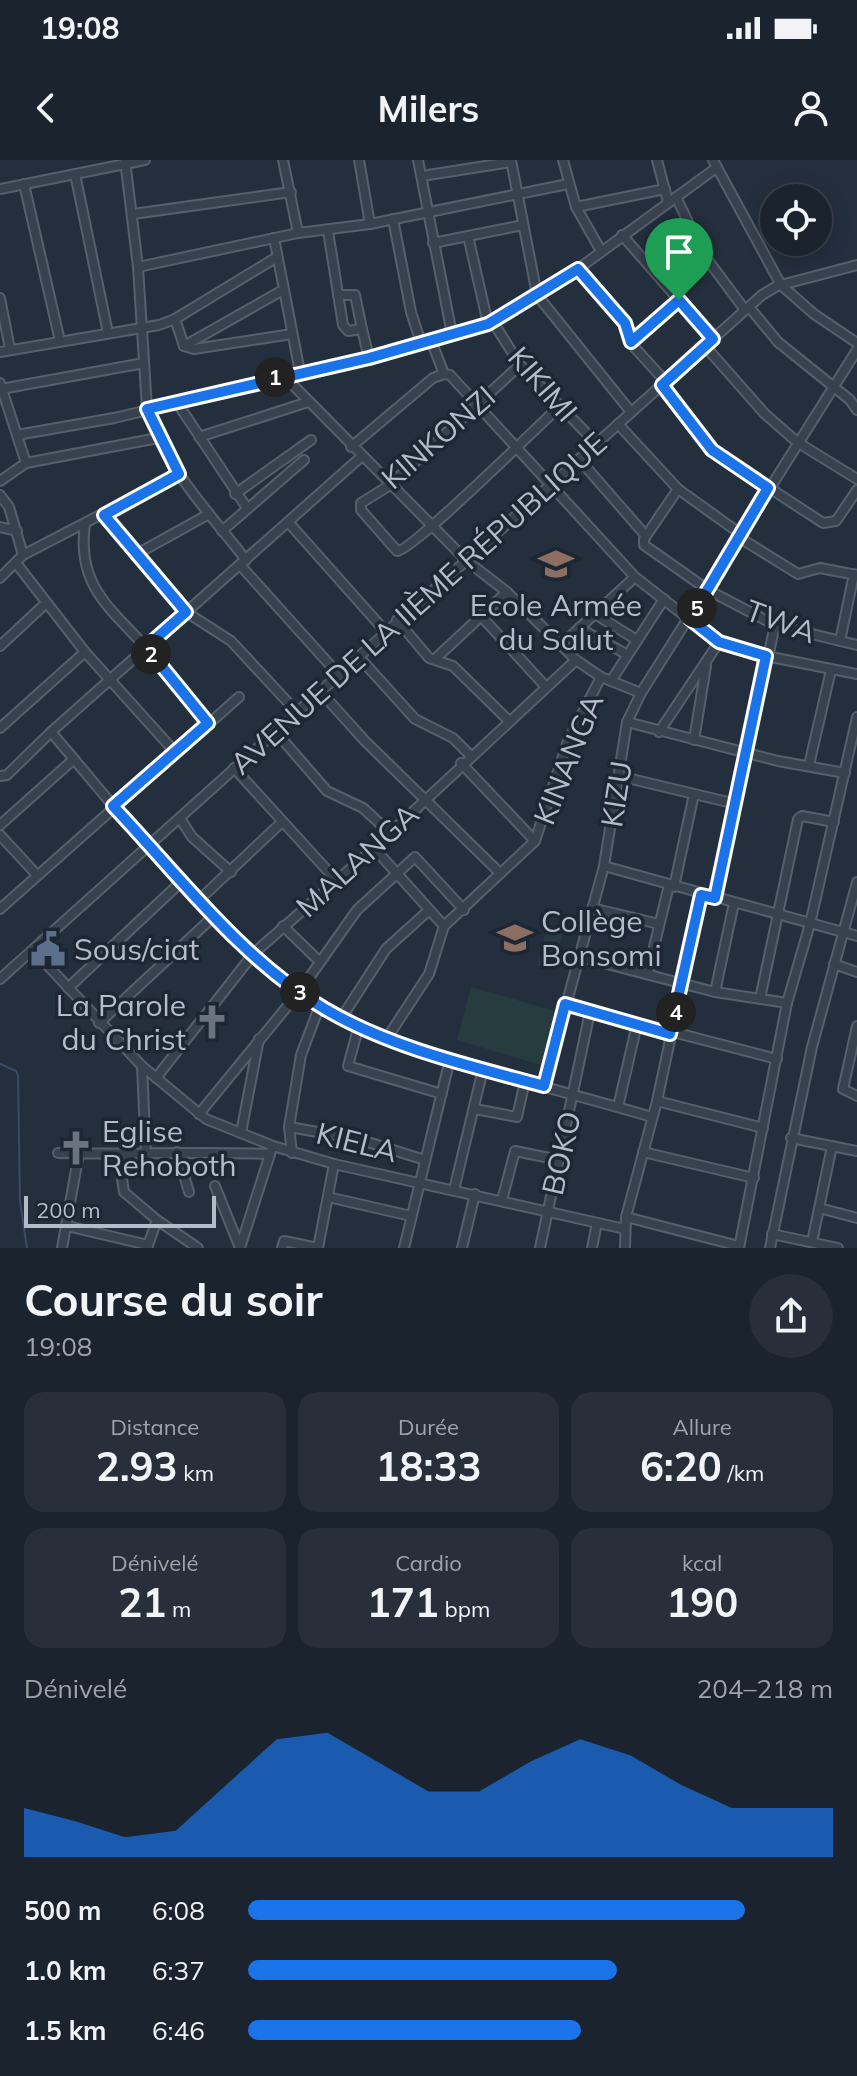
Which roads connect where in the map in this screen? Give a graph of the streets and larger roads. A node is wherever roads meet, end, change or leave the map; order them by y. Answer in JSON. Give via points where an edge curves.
{"nodes":[{"id":1,"x":145,"y":160,"type":"edge"},
{"id":2,"x":283,"y":160,"type":"edge"},
{"id":3,"x":359,"y":160,"type":"edge"},
{"id":4,"x":418,"y":160,"type":"edge"},
{"id":5,"x":563,"y":160,"type":"edge"},
{"id":6,"x":657,"y":160,"type":"edge"},
{"id":7,"x":511,"y":161,"type":"edge"},
{"id":8,"x":126,"y":162,"type":"edge"},
{"id":9,"x":715,"y":164,"type":"edge"},
{"id":10,"x":75,"y":174,"type":"junction"},
{"id":11,"x":422,"y":176,"type":"junction"},
{"id":12,"x":24,"y":184,"type":"junction"},
{"id":13,"x":568,"y":184,"type":"junction"},
{"id":14,"x":0,"y":189,"type":"edge"},
{"id":15,"x":665,"y":189,"type":"junction"},
{"id":16,"x":291,"y":192,"type":"junction"},
{"id":17,"x":516,"y":193,"type":"junction"},
{"id":18,"x":672,"y":199,"type":"junction"},
{"id":19,"x":576,"y":207,"type":"junction"},
{"id":20,"x":429,"y":211,"type":"junction"},
{"id":21,"x":133,"y":214,"type":"junction"},
{"id":22,"x":393,"y":219,"type":"junction"},
{"id":23,"x":370,"y":224,"type":"junction"},
{"id":24,"x":523,"y":225,"type":"junction"},
{"id":25,"x":328,"y":231,"type":"junction"},
{"id":26,"x":298,"y":233,"type":"junction"},
{"id":27,"x":622,"y":235,"type":"junction"},
{"id":28,"x":468,"y":236,"type":"junction"},
{"id":29,"x":274,"y":238,"type":"junction"},
{"id":30,"x":433,"y":243,"type":"junction"},
{"id":31,"x":601,"y":251,"type":"junction"},
{"id":32,"x":277,"y":257,"type":"junction"},
{"id":33,"x":857,"y":265,"type":"edge"},
{"id":34,"x":138,"y":267,"type":"junction"},
{"id":35,"x":578,"y":269,"type":"junction"},
{"id":36,"x":781,"y":285,"type":"junction"},
{"id":37,"x":283,"y":290,"type":"junction"},
{"id":38,"x":338,"y":295,"type":"junction"},
{"id":39,"x":537,"y":295,"type":"junction"},
{"id":40,"x":0,"y":298,"type":"edge"},
{"id":41,"x":679,"y":300,"type":"junction"},
{"id":42,"x":747,"y":308,"type":"junction"},
{"id":43,"x":175,"y":319,"type":"junction"},
{"id":44,"x":491,"y":323,"type":"junction"},
{"id":45,"x":141,"y":329,"type":"junction"},
{"id":46,"x":362,"y":329,"type":"junction"},
{"id":47,"x":108,"y":333,"type":"junction"},
{"id":48,"x":292,"y":334,"type":"junction"},
{"id":49,"x":452,"y":334,"type":"junction"},
{"id":50,"x":713,"y":339,"type":"junction"},
{"id":51,"x":431,"y":340,"type":"junction"},
{"id":52,"x":60,"y":341,"type":"junction"},
{"id":53,"x":631,"y":342,"type":"junction"},
{"id":54,"x":421,"y":343,"type":"junction"},
{"id":55,"x":857,"y":343,"type":"edge"},
{"id":56,"x":184,"y":346,"type":"junction"},
{"id":57,"x":705,"y":346,"type":"junction"},
{"id":58,"x":10,"y":349,"type":"junction"},
{"id":59,"x":857,"y":350,"type":"edge"},
{"id":60,"x":0,"y":352,"type":"edge"},
{"id":61,"x":369,"y":358,"type":"junction"},
{"id":62,"x":144,"y":363,"type":"junction"},
{"id":63,"x":520,"y":365,"type":"junction"},
{"id":64,"x":300,"y":372,"type":"junction"},
{"id":65,"x":444,"y":374,"type":"junction"},
{"id":66,"x":283,"y":375,"type":"junction"},
{"id":67,"x":0,"y":383,"type":"edge"},
{"id":68,"x":663,"y":383,"type":"junction"},
{"id":69,"x":834,"y":386,"type":"junction"},
{"id":70,"x":1,"y":389,"type":"edge"},
{"id":71,"x":176,"y":401,"type":"junction"},
{"id":72,"x":308,"y":402,"type":"junction"},
{"id":73,"x":478,"y":404,"type":"junction"},
{"id":74,"x":560,"y":406,"type":"junction"},
{"id":75,"x":147,"y":409,"type":"junction"},
{"id":76,"x":857,"y":410,"type":"edge"},
{"id":77,"x":631,"y":412,"type":"junction"},
{"id":78,"x":618,"y":424,"type":"junction"},
{"id":79,"x":17,"y":435,"type":"junction"},
{"id":80,"x":199,"y":437,"type":"junction"},
{"id":81,"x":158,"y":438,"type":"junction"},
{"id":82,"x":311,"y":440,"type":"dead end"},
{"id":83,"x":797,"y":442,"type":"junction"},
{"id":84,"x":596,"y":443,"type":"junction"},
{"id":85,"x":517,"y":446,"type":"junction"},
{"id":86,"x":351,"y":447,"type":"junction"},
{"id":87,"x":361,"y":457,"type":"junction"},
{"id":88,"x":579,"y":459,"type":"junction"},
{"id":89,"x":304,"y":460,"type":"dead end"},
{"id":90,"x":26,"y":463,"type":"junction"},
{"id":91,"x":179,"y":474,"type":"junction"},
{"id":92,"x":857,"y":479,"type":"edge"},
{"id":93,"x":0,"y":481,"type":"edge"},
{"id":94,"x":550,"y":484,"type":"junction"},
{"id":95,"x":390,"y":485,"type":"junction"},
{"id":96,"x":768,"y":488,"type":"junction"},
{"id":97,"x":678,"y":489,"type":"junction"},
{"id":98,"x":857,"y":490,"type":"edge"},
{"id":99,"x":235,"y":494,"type":"junction"},
{"id":100,"x":0,"y":495,"type":"edge"},
{"id":101,"x":247,"y":508,"type":"junction"},
{"id":102,"x":209,"y":514,"type":"junction"},
{"id":103,"x":104,"y":515,"type":"junction"},
{"id":104,"x":289,"y":523,"type":"junction"},
{"id":105,"x":85,"y":524,"type":"junction"},
{"id":106,"x":431,"y":526,"type":"junction"},
{"id":107,"x":0,"y":527,"type":"edge"},
{"id":108,"x":17,"y":531,"type":"junction"},
{"id":109,"x":222,"y":531,"type":"junction"},
{"id":110,"x":646,"y":536,"type":"junction"},
{"id":111,"x":741,"y":536,"type":"junction"},
{"id":112,"x":23,"y":555,"type":"junction"},
{"id":113,"x":135,"y":555,"type":"junction"},
{"id":114,"x":467,"y":561,"type":"junction"},
{"id":115,"x":16,"y":563,"type":"junction"},
{"id":116,"x":244,"y":563,"type":"junction"},
{"id":117,"x":856,"y":574,"type":"edge"},
{"id":118,"x":635,"y":577,"type":"junction"},
{"id":119,"x":0,"y":578,"type":"edge"},
{"id":120,"x":708,"y":590,"type":"junction"},
{"id":121,"x":507,"y":592,"type":"junction"},
{"id":122,"x":664,"y":599,"type":"junction"},
{"id":123,"x":45,"y":604,"type":"junction"},
{"id":124,"x":186,"y":612,"type":"junction"},
{"id":125,"x":595,"y":614,"type":"junction"},
{"id":126,"x":481,"y":616,"type":"junction"},
{"id":127,"x":690,"y":619,"type":"junction"},
{"id":128,"x":397,"y":620,"type":"junction"},
{"id":129,"x":775,"y":625,"type":"junction"},
{"id":130,"x":579,"y":628,"type":"junction"},
{"id":131,"x":385,"y":631,"type":"junction"},
{"id":132,"x":635,"y":639,"type":"junction"},
{"id":133,"x":840,"y":641,"type":"junction"},
{"id":134,"x":719,"y":642,"type":"junction"},
{"id":135,"x":561,"y":645,"type":"junction"},
{"id":136,"x":857,"y":645,"type":"edge"},
{"id":137,"x":0,"y":646,"type":"edge"},
{"id":138,"x":146,"y":647,"type":"junction"},
{"id":139,"x":85,"y":652,"type":"junction"},
{"id":140,"x":626,"y":654,"type":"junction"},
{"id":141,"x":358,"y":656,"type":"junction"},
{"id":142,"x":766,"y":656,"type":"junction"},
{"id":143,"x":435,"y":659,"type":"junction"},
{"id":144,"x":576,"y":660,"type":"junction"},
{"id":145,"x":706,"y":665,"type":"junction"},
{"id":146,"x":831,"y":670,"type":"junction"},
{"id":147,"x":857,"y":674,"type":"edge"},
{"id":148,"x":339,"y":675,"type":"junction"},
{"id":149,"x":601,"y":677,"type":"junction"},
{"id":150,"x":109,"y":680,"type":"junction"},
{"id":151,"x":611,"y":681,"type":"junction"},
{"id":152,"x":546,"y":687,"type":"junction"},
{"id":153,"x":319,"y":690,"type":"junction"},
{"id":154,"x":641,"y":693,"type":"junction"},
{"id":155,"x":239,"y":697,"type":"dead end"},
{"id":156,"x":296,"y":711,"type":"junction"},
{"id":157,"x":857,"y":717,"type":"edge"},
{"id":158,"x":508,"y":720,"type":"junction"},
{"id":159,"x":627,"y":722,"type":"junction"},
{"id":160,"x":208,"y":723,"type":"junction"},
{"id":161,"x":0,"y":728,"type":"edge"},
{"id":162,"x":275,"y":731,"type":"junction"},
{"id":163,"x":51,"y":732,"type":"junction"},
{"id":164,"x":659,"y":732,"type":"junction"},
{"id":165,"x":694,"y":740,"type":"junction"},
{"id":166,"x":175,"y":752,"type":"junction"},
{"id":167,"x":747,"y":754,"type":"junction"},
{"id":168,"x":470,"y":755,"type":"junction"},
{"id":169,"x":74,"y":759,"type":"junction"},
{"id":170,"x":461,"y":763,"type":"junction"},
{"id":171,"x":809,"y":765,"type":"junction"},
{"id":172,"x":234,"y":768,"type":"junction"},
{"id":173,"x":845,"y":773,"type":"junction"},
{"id":174,"x":0,"y":776,"type":"edge"},
{"id":175,"x":619,"y":776,"type":"junction"},
{"id":176,"x":694,"y":794,"type":"junction"},
{"id":177,"x":426,"y":798,"type":"junction"},
{"id":178,"x":736,"y":804,"type":"junction"},
{"id":179,"x":113,"y":806,"type":"junction"},
{"id":180,"x":181,"y":820,"type":"junction"},
{"id":181,"x":282,"y":822,"type":"junction"},
{"id":182,"x":834,"y":822,"type":"junction"},
{"id":183,"x":0,"y":825,"type":"edge"},
{"id":184,"x":389,"y":832,"type":"junction"},
{"id":185,"x":0,"y":835,"type":"edge"},
{"id":186,"x":535,"y":841,"type":"junction"},
{"id":187,"x":151,"y":846,"type":"junction"},
{"id":188,"x":374,"y":848,"type":"junction"},
{"id":189,"x":604,"y":866,"type":"junction"},
{"id":190,"x":231,"y":872,"type":"junction"},
{"id":191,"x":500,"y":873,"type":"junction"},
{"id":192,"x":397,"y":874,"type":"junction"},
{"id":193,"x":37,"y":875,"type":"junction"},
{"id":194,"x":336,"y":880,"type":"junction"},
{"id":195,"x":181,"y":882,"type":"junction"},
{"id":196,"x":857,"y":882,"type":"edge"},
{"id":197,"x":671,"y":886,"type":"junction"},
{"id":198,"x":701,"y":895,"type":"junction"},
{"id":199,"x":715,"y":898,"type":"junction"},
{"id":200,"x":855,"y":898,"type":"edge"},
{"id":201,"x":199,"y":900,"type":"junction"},
{"id":202,"x":734,"y":903,"type":"junction"},
{"id":203,"x":592,"y":908,"type":"junction"},
{"id":204,"x":0,"y":909,"type":"edge"},
{"id":205,"x":464,"y":910,"type":"junction"},
{"id":206,"x":428,"y":911,"type":"junction"},
{"id":207,"x":781,"y":914,"type":"junction"},
{"id":208,"x":214,"y":916,"type":"junction"},
{"id":209,"x":659,"y":924,"type":"junction"},
{"id":210,"x":810,"y":924,"type":"junction"},
{"id":211,"x":283,"y":926,"type":"junction"},
{"id":212,"x":444,"y":926,"type":"junction"},
{"id":213,"x":840,"y":933,"type":"junction"},
{"id":214,"x":857,"y":936,"type":"edge"},
{"id":215,"x":33,"y":950,"type":"junction"},
{"id":216,"x":254,"y":953,"type":"junction"},
{"id":217,"x":580,"y":957,"type":"junction"},
{"id":218,"x":320,"y":962,"type":"junction"},
{"id":219,"x":834,"y":964,"type":"junction"},
{"id":220,"x":648,"y":972,"type":"junction"},
{"id":221,"x":857,"y":972,"type":"edge"},
{"id":222,"x":0,"y":979,"type":"edge"},
{"id":223,"x":683,"y":984,"type":"junction"},
{"id":224,"x":68,"y":988,"type":"junction"},
{"id":225,"x":299,"y":992,"type":"junction"},
{"id":226,"x":715,"y":992,"type":"junction"},
{"id":227,"x":760,"y":999,"type":"junction"},
{"id":228,"x":787,"y":1003,"type":"junction"},
{"id":229,"x":565,"y":1004,"type":"junction"},
{"id":230,"x":320,"y":1005,"type":"junction"},
{"id":231,"x":590,"y":1012,"type":"junction"},
{"id":232,"x":342,"y":1017,"type":"junction"},
{"id":233,"x":99,"y":1023,"type":"junction"},
{"id":234,"x":637,"y":1024,"type":"junction"},
{"id":235,"x":359,"y":1025,"type":"junction"},
{"id":236,"x":857,"y":1026,"type":"edge"},
{"id":237,"x":670,"y":1034,"type":"junction"},
{"id":238,"x":387,"y":1038,"type":"junction"},
{"id":239,"x":259,"y":1039,"type":"junction"},
{"id":240,"x":855,"y":1040,"type":"edge"},
{"id":241,"x":450,"y":1059,"type":"junction"},
{"id":242,"x":777,"y":1059,"type":"junction"},
{"id":243,"x":142,"y":1066,"type":"junction"},
{"id":244,"x":483,"y":1069,"type":"junction"},
{"id":245,"x":156,"y":1078,"type":"junction"},
{"id":246,"x":525,"y":1081,"type":"junction"},
{"id":247,"x":544,"y":1086,"type":"junction"},
{"id":248,"x":442,"y":1094,"type":"junction"},
{"id":249,"x":574,"y":1096,"type":"junction"},
{"id":250,"x":857,"y":1096,"type":"edge"},
{"id":251,"x":657,"y":1101,"type":"junction"},
{"id":252,"x":618,"y":1107,"type":"junction"},
{"id":253,"x":475,"y":1109,"type":"junction"},
{"id":254,"x":199,"y":1114,"type":"junction"},
{"id":255,"x":652,"y":1117,"type":"junction"},
{"id":256,"x":289,"y":1127,"type":"junction"},
{"id":257,"x":763,"y":1128,"type":"junction"},
{"id":258,"x":241,"y":1133,"type":"junction"},
{"id":259,"x":791,"y":1138,"type":"junction"},
{"id":260,"x":832,"y":1146,"type":"junction"},
{"id":261,"x":271,"y":1150,"type":"junction"},
{"id":262,"x":857,"y":1151,"type":"edge"},
{"id":263,"x":177,"y":1152,"type":"junction"},
{"id":264,"x":643,"y":1152,"type":"junction"},
{"id":265,"x":58,"y":1153,"type":"dead end"},
{"id":266,"x":79,"y":1153,"type":"junction"},
{"id":267,"x":292,"y":1153,"type":"junction"},
{"id":268,"x":146,"y":1155,"type":"junction"},
{"id":269,"x":132,"y":1156,"type":"junction"},
{"id":270,"x":425,"y":1160,"type":"junction"},
{"id":271,"x":559,"y":1160,"type":"junction"},
{"id":272,"x":334,"y":1164,"type":"junction"},
{"id":273,"x":754,"y":1178,"type":"junction"},
{"id":274,"x":419,"y":1184,"type":"junction"},
{"id":275,"x":215,"y":1186,"type":"dead end"},
{"id":276,"x":454,"y":1190,"type":"junction"},
{"id":277,"x":189,"y":1192,"type":"dead end"},
{"id":278,"x":475,"y":1194,"type":"junction"},
{"id":279,"x":328,"y":1197,"type":"junction"},
{"id":280,"x":502,"y":1200,"type":"junction"},
{"id":281,"x":819,"y":1208,"type":"junction"},
{"id":282,"x":549,"y":1211,"type":"junction"},
{"id":283,"x":411,"y":1216,"type":"junction"},
{"id":284,"x":626,"y":1217,"type":"junction"},
{"id":285,"x":857,"y":1218,"type":"edge"},
{"id":286,"x":157,"y":1220,"type":"junction"},
{"id":287,"x":597,"y":1223,"type":"junction"},
{"id":288,"x":67,"y":1226,"type":"junction"},
{"id":289,"x":625,"y":1229,"type":"junction"},
{"id":290,"x":772,"y":1234,"type":"junction"},
{"id":291,"x":812,"y":1242,"type":"junction"},
{"id":292,"x":148,"y":1246,"type":"edge"},
{"id":293,"x":739,"y":1247,"type":"edge"},
{"id":294,"x":62,"y":1248,"type":"edge"},
{"id":295,"x":198,"y":1248,"type":"edge"},
{"id":296,"x":240,"y":1248,"type":"edge"},
{"id":297,"x":282,"y":1248,"type":"edge"},
{"id":298,"x":318,"y":1248,"type":"edge"},
{"id":299,"x":404,"y":1248,"type":"edge"},
{"id":300,"x":462,"y":1248,"type":"edge"},
{"id":301,"x":540,"y":1248,"type":"edge"},
{"id":302,"x":592,"y":1248,"type":"edge"},
{"id":303,"x":625,"y":1248,"type":"edge"},
{"id":304,"x":770,"y":1248,"type":"edge"},
{"id":305,"x":838,"y":1248,"type":"edge"}],
"edges":[{"from":1,"to":8,"type":"street"},
{"from":2,"to":16,"type":"street"},
{"from":3,"to":23,"type":"street"},
{"from":4,"to":11,"type":"street"},
{"from":5,"to":13,"type":"street"},
{"from":6,"to":15,"type":"street"},
{"from":7,"to":11,"type":"street"},
{"from":7,"to":17,"type":"street"},
{"from":8,"to":10,"type":"street"},
{"from":8,"to":21,"type":"street"},
{"from":9,"to":18,"type":"street"},
{"from":9,"to":36,"type":"street"},
{"from":10,"to":12,"type":"street"},
{"from":10,"to":47,"type":"street"},
{"from":11,"to":20,"type":"street"},
{"from":12,"to":14,"type":"street"},
{"from":12,"to":52,"type":"street"},
{"from":13,"to":17,"type":"street"},
{"from":13,"to":19,"type":"street"},
{"from":15,"to":18,"type":"street"},
{"from":15,"to":19,"type":"street"},
{"from":16,"to":21,"type":"street"},
{"from":16,"to":26,"type":"street"},
{"from":17,"to":20,"type":"street"},
{"from":17,"to":24,"type":"street"},
{"from":18,"to":27,"type":"street"},
{"from":18,"to":42,"type":"street","via":[[704,255]]},
{"from":19,"to":31,"type":"street"},
{"from":20,"to":22,"type":"street"},
{"from":20,"to":30,"type":"street"},
{"from":21,"to":34,"type":"street"},
{"from":22,"to":23,"type":"street"},
{"from":22,"to":54,"type":"street"},
{"from":23,"to":25,"type":"street"},
{"from":24,"to":28,"type":"street"},
{"from":24,"to":39,"type":"street"},
{"from":25,"to":26,"type":"street"},
{"from":25,"to":38,"type":"street"},
{"from":26,"to":29,"type":"street"},
{"from":27,"to":31,"type":"street"},
{"from":27,"to":41,"type":"street"},
{"from":28,"to":30,"type":"street"},
{"from":28,"to":44,"type":"street","name":"KIKIMI"},
{"from":29,"to":32,"type":"street"},
{"from":29,"to":34,"type":"street"},
{"from":30,"to":49,"type":"street"},
{"from":31,"to":35,"type":"street"},
{"from":32,"to":37,"type":"street"},
{"from":32,"to":43,"type":"street"},
{"from":33,"to":36,"type":"street","name":"AVENUE DE LA IIÈME RÉPUBLIQUE"},
{"from":34,"to":45,"type":"street"},
{"from":35,"to":39,"type":"street"},
{"from":35,"to":53,"type":"street","via":[[625,323]]},
{"from":36,"to":42,"type":"street","name":"AVENUE DE LA IIÈME RÉPUBLIQUE"},
{"from":36,"to":55,"type":"street"},
{"from":37,"to":48,"type":"street"},
{"from":37,"to":56,"type":"street"},
{"from":38,"to":46,"type":"street","via":[[346,330]]},
{"from":38,"to":46,"type":"street","via":[[354,294]]},
{"from":39,"to":44,"type":"street"},
{"from":39,"to":77,"type":"street"},
{"from":40,"to":58,"type":"street"},
{"from":41,"to":50,"type":"street"},
{"from":41,"to":53,"type":"street"},
{"from":42,"to":50,"type":"street","name":"AVENUE DE LA IIÈME RÉPUBLIQUE"},
{"from":42,"to":69,"type":"street","via":[[778,342]]},
{"from":43,"to":45,"type":"street"},
{"from":43,"to":56,"type":"street"},
{"from":44,"to":49,"type":"street"},
{"from":44,"to":63,"type":"street","name":"KIKIMI"},
{"from":45,"to":47,"type":"street"},
{"from":45,"to":62,"type":"street"},
{"from":46,"to":61,"type":"street"},
{"from":47,"to":52,"type":"street"},
{"from":48,"to":56,"type":"street","via":[[194,349]]},
{"from":48,"to":64,"type":"street"},
{"from":49,"to":51,"type":"street"},
{"from":50,"to":57,"type":"street","name":"AVENUE DE LA IIÈME RÉPUBLIQUE"},
{"from":51,"to":54,"type":"street"},
{"from":51,"to":65,"type":"street","name":"KIKIMI"},
{"from":52,"to":58,"type":"street"},
{"from":53,"to":68,"type":"street"},
{"from":54,"to":61,"type":"street"},
{"from":57,"to":68,"type":"street","name":"AVENUE DE LA IIÈME RÉPUBLIQUE"},
{"from":57,"to":83,"type":"street"},
{"from":58,"to":60,"type":"street"},
{"from":59,"to":69,"type":"street","name":"KIZU"},
{"from":61,"to":64,"type":"street"},
{"from":62,"to":70,"type":"street"},
{"from":62,"to":75,"type":"street"},
{"from":63,"to":73,"type":"street","name":"KINKONZI"},
{"from":63,"to":74,"type":"street","name":"KIKIMI"},
{"from":64,"to":66,"type":"street"},
{"from":65,"to":73,"type":"street","name":"KIKIMI"},
{"from":65,"to":86,"type":"street"},
{"from":66,"to":71,"type":"street"},
{"from":66,"to":72,"type":"street"},
{"from":67,"to":70,"type":"street"},
{"from":68,"to":77,"type":"street","name":"AVENUE DE LA IIÈME RÉPUBLIQUE"},
{"from":68,"to":96,"type":"street","via":[[712,450]]},
{"from":69,"to":76,"type":"street"},
{"from":69,"to":83,"type":"street","name":"KIZU"},
{"from":70,"to":79,"type":"street"},
{"from":71,"to":75,"type":"street"},
{"from":71,"to":80,"type":"street"},
{"from":72,"to":80,"type":"street"},
{"from":72,"to":86,"type":"street"},
{"from":73,"to":85,"type":"street","name":"KIKIMI"},
{"from":73,"to":95,"type":"street","name":"KINKONZI"},
{"from":74,"to":84,"type":"street","name":"KIKIMI"},
{"from":74,"to":85,"type":"street","name":"KINKONZI"},
{"from":75,"to":79,"type":"street"},
{"from":75,"to":81,"type":"street"},
{"from":77,"to":78,"type":"street","name":"AVENUE DE LA IIÈME RÉPUBLIQUE"},
{"from":78,"to":84,"type":"street","name":"AVENUE DE LA IIÈME RÉPUBLIQUE"},
{"from":78,"to":97,"type":"street","name":"TWA"},
{"from":79,"to":90,"type":"street"},
{"from":80,"to":99,"type":"street"},
{"from":81,"to":90,"type":"street"},
{"from":81,"to":91,"type":"street"},
{"from":82,"to":99,"type":"street"},
{"from":83,"to":92,"type":"street"},
{"from":83,"to":96,"type":"street","name":"KIZU"},
{"from":84,"to":88,"type":"street","name":"AVENUE DE LA IIÈME RÉPUBLIQUE"},
{"from":85,"to":94,"type":"street","name":"KIKIMI"},
{"from":85,"to":106,"type":"street","name":"KINKONZI"},
{"from":86,"to":87,"type":"street"},
{"from":87,"to":95,"type":"street"},
{"from":87,"to":104,"type":"street"},
{"from":88,"to":94,"type":"street","name":"AVENUE DE LA IIÈME RÉPUBLIQUE"},
{"from":88,"to":110,"type":"street"},
{"from":89,"to":101,"type":"street"},
{"from":90,"to":93,"type":"street"},
{"from":91,"to":102,"type":"street"},
{"from":91,"to":103,"type":"street"},
{"from":94,"to":114,"type":"street","name":"AVENUE DE LA IIÈME RÉPUBLIQUE"},
{"from":94,"to":118,"type":"street","name":"KIKIMI"},
{"from":95,"to":106,"type":"street"},
{"from":95,"to":106,"type":"street","name":"KINKONZI","via":[[361,503],[361,510],[400,552]]},
{"from":96,"to":98,"type":"street","via":[[833,524]]},
{"from":96,"to":111,"type":"street","name":"KIZU"},
{"from":97,"to":110,"type":"street"},
{"from":97,"to":111,"type":"street","name":"TWA"},
{"from":99,"to":101,"type":"street"},
{"from":100,"to":108,"type":"street"},
{"from":101,"to":109,"type":"street"},
{"from":102,"to":109,"type":"street"},
{"from":102,"to":113,"type":"street"},
{"from":103,"to":105,"type":"street"},
{"from":103,"to":113,"type":"street"},
{"from":104,"to":116,"type":"street"},
{"from":104,"to":131,"type":"street"},
{"from":105,"to":112,"type":"street"},
{"from":105,"to":138,"type":"street","via":[[83,546],[96,591]]},
{"from":106,"to":114,"type":"street"},
{"from":107,"to":108,"type":"street"},
{"from":108,"to":112,"type":"street"},
{"from":109,"to":116,"type":"street"},
{"from":110,"to":120,"type":"street","name":"TWA","via":[[644,545]]},
{"from":111,"to":117,"type":"street","name":"TWA","via":[[798,574],[820,568]]},
{"from":111,"to":120,"type":"street","name":"KIZU"},
{"from":112,"to":115,"type":"street"},
{"from":113,"to":124,"type":"street"},
{"from":114,"to":121,"type":"street"},
{"from":114,"to":128,"type":"street","name":"AVENUE DE LA IIÈME RÉPUBLIQUE"},
{"from":115,"to":119,"type":"street"},
{"from":115,"to":123,"type":"street"},
{"from":116,"to":124,"type":"street"},
{"from":116,"to":148,"type":"street"},
{"from":117,"to":133,"type":"street"},
{"from":118,"to":122,"type":"street","name":"KIKIMI"},
{"from":118,"to":125,"type":"street"},
{"from":120,"to":127,"type":"street","name":"KIZU"},
{"from":120,"to":129,"type":"street","name":"TWA"},
{"from":121,"to":126,"type":"street"},
{"from":121,"to":135,"type":"street"},
{"from":122,"to":127,"type":"street","name":"KIKIMI"},
{"from":122,"to":132,"type":"street"},
{"from":123,"to":137,"type":"street"},
{"from":123,"to":139,"type":"street"},
{"from":124,"to":138,"type":"street"},
{"from":124,"to":156,"type":"street","via":[[231,641]]},
{"from":125,"to":130,"type":"street"},
{"from":125,"to":132,"type":"street"},
{"from":126,"to":143,"type":"street"},
{"from":126,"to":152,"type":"street"},
{"from":127,"to":134,"type":"street","name":"KIKIMI"},
{"from":127,"to":154,"type":"street","name":"KIZU"},
{"from":128,"to":131,"type":"street","name":"AVENUE DE LA IIÈME RÉPUBLIQUE"},
{"from":128,"to":143,"type":"street"},
{"from":129,"to":133,"type":"street","name":"TWA"},
{"from":129,"to":142,"type":"street"},
{"from":130,"to":135,"type":"street"},
{"from":130,"to":140,"type":"street"},
{"from":131,"to":141,"type":"street","name":"AVENUE DE LA IIÈME RÉPUBLIQUE"},
{"from":132,"to":140,"type":"street"},
{"from":133,"to":136,"type":"street","name":"TWA"},
{"from":134,"to":142,"type":"street"},
{"from":134,"to":145,"type":"street"},
{"from":135,"to":144,"type":"street"},
{"from":138,"to":150,"type":"street"},
{"from":138,"to":160,"type":"street"},
{"from":139,"to":150,"type":"street"},
{"from":139,"to":161,"type":"street"},
{"from":140,"to":151,"type":"street"},
{"from":141,"to":148,"type":"street","name":"AVENUE DE LA IIÈME RÉPUBLIQUE"},
{"from":141,"to":168,"type":"street","via":[[415,719],[453,738]]},
{"from":142,"to":146,"type":"street"},
{"from":142,"to":167,"type":"street"},
{"from":143,"to":158,"type":"street","via":[[453,666]]},
{"from":144,"to":149,"type":"street"},
{"from":144,"to":152,"type":"street","name":"MALANGA"},
{"from":145,"to":164,"type":"street"},
{"from":145,"to":165,"type":"street"},
{"from":146,"to":147,"type":"street"},
{"from":146,"to":171,"type":"street"},
{"from":148,"to":153,"type":"street","name":"AVENUE DE LA IIÈME RÉPUBLIQUE"},
{"from":149,"to":151,"type":"street"},
{"from":149,"to":186,"type":"street","name":"KINANGA","via":[[568,741]]},
{"from":150,"to":163,"type":"street"},
{"from":150,"to":166,"type":"street"},
{"from":151,"to":154,"type":"street"},
{"from":152,"to":158,"type":"street","name":"MALANGA"},
{"from":153,"to":156,"type":"street","name":"AVENUE DE LA IIÈME RÉPUBLIQUE"},
{"from":153,"to":177,"type":"street"},
{"from":154,"to":159,"type":"street","name":"KIZU"},
{"from":155,"to":160,"type":"street"},
{"from":156,"to":162,"type":"street","name":"AVENUE DE LA IIÈME RÉPUBLIQUE"},
{"from":157,"to":173,"type":"street"},
{"from":158,"to":168,"type":"street","name":"MALANGA"},
{"from":159,"to":164,"type":"street"},
{"from":159,"to":175,"type":"street","name":"KIZU"},
{"from":160,"to":166,"type":"street"},
{"from":162,"to":172,"type":"street","name":"AVENUE DE LA IIÈME RÉPUBLIQUE"},
{"from":162,"to":184,"type":"street","via":[[327,791],[363,808]]},
{"from":163,"to":169,"type":"street"},
{"from":163,"to":174,"type":"street"},
{"from":164,"to":165,"type":"street"},
{"from":165,"to":167,"type":"street"},
{"from":166,"to":179,"type":"street"},
{"from":167,"to":171,"type":"street"},
{"from":167,"to":178,"type":"street"},
{"from":168,"to":170,"type":"street","name":"MALANGA"},
{"from":169,"to":179,"type":"street"},
{"from":169,"to":183,"type":"street"},
{"from":170,"to":177,"type":"street","name":"MALANGA"},
{"from":170,"to":186,"type":"street","name":"KINANGA"},
{"from":171,"to":173,"type":"street"},
{"from":172,"to":180,"type":"street","name":"AVENUE DE LA IIÈME RÉPUBLIQUE"},
{"from":172,"to":181,"type":"street"},
{"from":173,"to":182,"type":"street"},
{"from":175,"to":176,"type":"street"},
{"from":175,"to":189,"type":"street","name":"KIZU"},
{"from":176,"to":178,"type":"street"},
{"from":176,"to":197,"type":"street"},
{"from":177,"to":184,"type":"street","name":"MALANGA"},
{"from":177,"to":191,"type":"street"},
{"from":178,"to":199,"type":"street"},
{"from":179,"to":187,"type":"street"},
{"from":179,"to":193,"type":"street"},
{"from":180,"to":187,"type":"street","name":"AVENUE DE LA IIÈME RÉPUBLIQUE"},
{"from":180,"to":190,"type":"street"},
{"from":181,"to":190,"type":"street"},
{"from":181,"to":194,"type":"street"},
{"from":182,"to":207,"type":"street","via":[[798,819]]},
{"from":182,"to":210,"type":"street"},
{"from":184,"to":188,"type":"street","name":"MALANGA"},
{"from":185,"to":193,"type":"street"},
{"from":186,"to":191,"type":"street","name":"KINANGA"},
{"from":187,"to":195,"type":"street"},
{"from":187,"to":215,"type":"street","name":"AVENUE DE LA IIÈME RÉPUBLIQUE"},
{"from":188,"to":192,"type":"street"},
{"from":188,"to":194,"type":"street","name":"MALANGA"},
{"from":189,"to":197,"type":"street"},
{"from":189,"to":203,"type":"street","name":"KIZU"},
{"from":190,"to":201,"type":"street"},
{"from":191,"to":205,"type":"street","name":"KINANGA"},
{"from":192,"to":205,"type":"street","name":"MALANGA","via":[[415,857]]},
{"from":192,"to":206,"type":"street"},
{"from":192,"to":218,"type":"street","name":"MALANGA","via":[[357,910]]},
{"from":193,"to":204,"type":"street"},
{"from":194,"to":211,"type":"street","name":"MALANGA"},
{"from":195,"to":201,"type":"street"},
{"from":195,"to":224,"type":"street"},
{"from":196,"to":200,"type":"street"},
{"from":197,"to":198,"type":"street"},
{"from":197,"to":209,"type":"street"},
{"from":198,"to":199,"type":"street"},
{"from":198,"to":223,"type":"street"},
{"from":199,"to":202,"type":"street"},
{"from":200,"to":213,"type":"street"},
{"from":201,"to":208,"type":"street"},
{"from":202,"to":207,"type":"street"},
{"from":202,"to":226,"type":"street"},
{"from":203,"to":209,"type":"street"},
{"from":203,"to":217,"type":"street","name":"KIZU"},
{"from":205,"to":212,"type":"street","name":"KINANGA"},
{"from":206,"to":212,"type":"street"},
{"from":206,"to":232,"type":"street","via":[[386,949]]},
{"from":207,"to":210,"type":"street"},
{"from":207,"to":227,"type":"street"},
{"from":208,"to":216,"type":"street"},
{"from":208,"to":233,"type":"street"},
{"from":209,"to":220,"type":"street"},
{"from":210,"to":213,"type":"street"},
{"from":210,"to":228,"type":"street"},
{"from":211,"to":216,"type":"street","name":"MALANGA"},
{"from":211,"to":218,"type":"street"},
{"from":212,"to":238,"type":"street","via":[[429,974]]},
{"from":213,"to":214,"type":"street"},
{"from":213,"to":219,"type":"street"},
{"from":215,"to":222,"type":"street","name":"AVENUE DE LA IIÈME RÉPUBLIQUE"},
{"from":215,"to":224,"type":"street"},
{"from":216,"to":225,"type":"street"},
{"from":216,"to":245,"type":"street","name":"MALANGA"},
{"from":217,"to":220,"type":"street"},
{"from":217,"to":229,"type":"street","name":"KIZU"},
{"from":218,"to":225,"type":"street","name":"MALANGA"},
{"from":219,"to":221,"type":"street"},
{"from":219,"to":259,"type":"street"},
{"from":220,"to":223,"type":"street"},
{"from":223,"to":226,"type":"street"},
{"from":223,"to":237,"type":"street"},
{"from":224,"to":233,"type":"street"},
{"from":225,"to":230,"type":"street"},
{"from":225,"to":239,"type":"street","name":"MALANGA"},
{"from":226,"to":227,"type":"street"},
{"from":227,"to":228,"type":"street"},
{"from":228,"to":242,"type":"street"},
{"from":229,"to":231,"type":"street"},
{"from":229,"to":247,"type":"street","name":"KIZU"},
{"from":230,"to":232,"type":"street"},
{"from":230,"to":256,"type":"street","via":[[301,1055]]},
{"from":231,"to":234,"type":"street"},
{"from":231,"to":249,"type":"street","name":"BOKO"},
{"from":232,"to":235,"type":"street"},
{"from":233,"to":243,"type":"street"},
{"from":234,"to":237,"type":"street"},
{"from":234,"to":252,"type":"street"},
{"from":235,"to":238,"type":"street"},
{"from":235,"to":248,"type":"street","via":[[348,1066]]},
{"from":236,"to":240,"type":"street"},
{"from":237,"to":242,"type":"street"},
{"from":237,"to":251,"type":"street"},
{"from":238,"to":241,"type":"street"},
{"from":239,"to":254,"type":"street","name":"MALANGA"},
{"from":239,"to":258,"type":"street"},
{"from":240,"to":250,"type":"street","via":[[843,1089]]},
{"from":241,"to":244,"type":"street"},
{"from":241,"to":248,"type":"street"},
{"from":242,"to":257,"type":"street"},
{"from":243,"to":245,"type":"street"},
{"from":243,"to":268,"type":"street"},
{"from":244,"to":246,"type":"street"},
{"from":244,"to":253,"type":"street"},
{"from":245,"to":254,"type":"street"},
{"from":246,"to":247,"type":"street"},
{"from":246,"to":253,"type":"street","via":[[517,1117]]},
{"from":247,"to":249,"type":"street"},
{"from":248,"to":270,"type":"street"},
{"from":249,"to":252,"type":"street"},
{"from":249,"to":271,"type":"street","name":"BOKO"},
{"from":251,"to":255,"type":"street"},
{"from":251,"to":257,"type":"street"},
{"from":252,"to":255,"type":"street"},
{"from":253,"to":276,"type":"street"},
{"from":254,"to":258,"type":"street"},
{"from":255,"to":264,"type":"street"},
{"from":256,"to":267,"type":"street"},
{"from":256,"to":270,"type":"street","name":"KIELA","via":[[358,1139]]},
{"from":257,"to":273,"type":"street"},
{"from":258,"to":261,"type":"street"},
{"from":259,"to":260,"type":"street"},
{"from":259,"to":290,"type":"street"},
{"from":260,"to":262,"type":"street"},
{"from":260,"to":281,"type":"street"},
{"from":261,"to":263,"type":"street"},
{"from":261,"to":267,"type":"street"},
{"from":261,"to":296,"type":"street"},
{"from":263,"to":268,"type":"street"},
{"from":263,"to":277,"type":"street"},
{"from":264,"to":273,"type":"street"},
{"from":264,"to":284,"type":"street"},
{"from":265,"to":266,"type":"street"},
{"from":266,"to":269,"type":"street"},
{"from":266,"to":288,"type":"street"},
{"from":267,"to":272,"type":"street"},
{"from":268,"to":269,"type":"street"},
{"from":269,"to":286,"type":"street","via":[[120,1166],[124,1192]]},
{"from":270,"to":274,"type":"street"},
{"from":271,"to":280,"type":"street","via":[[515,1151]]},
{"from":271,"to":282,"type":"street","name":"BOKO"},
{"from":272,"to":274,"type":"street"},
{"from":272,"to":279,"type":"street"},
{"from":273,"to":293,"type":"street"},
{"from":274,"to":276,"type":"street"},
{"from":274,"to":283,"type":"street"},
{"from":275,"to":296,"type":"street"},
{"from":276,"to":278,"type":"street"},
{"from":278,"to":280,"type":"street"},
{"from":278,"to":300,"type":"street"},
{"from":279,"to":283,"type":"street"},
{"from":279,"to":298,"type":"street"},
{"from":280,"to":282,"type":"street"},
{"from":281,"to":285,"type":"street"},
{"from":281,"to":291,"type":"street"},
{"from":282,"to":287,"type":"street"},
{"from":282,"to":301,"type":"street","name":"BOKO"},
{"from":283,"to":299,"type":"street"},
{"from":284,"to":289,"type":"street"},
{"from":284,"to":293,"type":"street"},
{"from":286,"to":292,"type":"street"},
{"from":286,"to":295,"type":"street"},
{"from":287,"to":289,"type":"street"},
{"from":287,"to":302,"type":"street"},
{"from":288,"to":292,"type":"street"},
{"from":288,"to":294,"type":"street"},
{"from":289,"to":303,"type":"street"},
{"from":290,"to":291,"type":"street"},
{"from":290,"to":304,"type":"street"},
{"from":291,"to":305,"type":"street"},
{"from":297,"to":298,"type":"street","via":[[284,1241]]}]}
